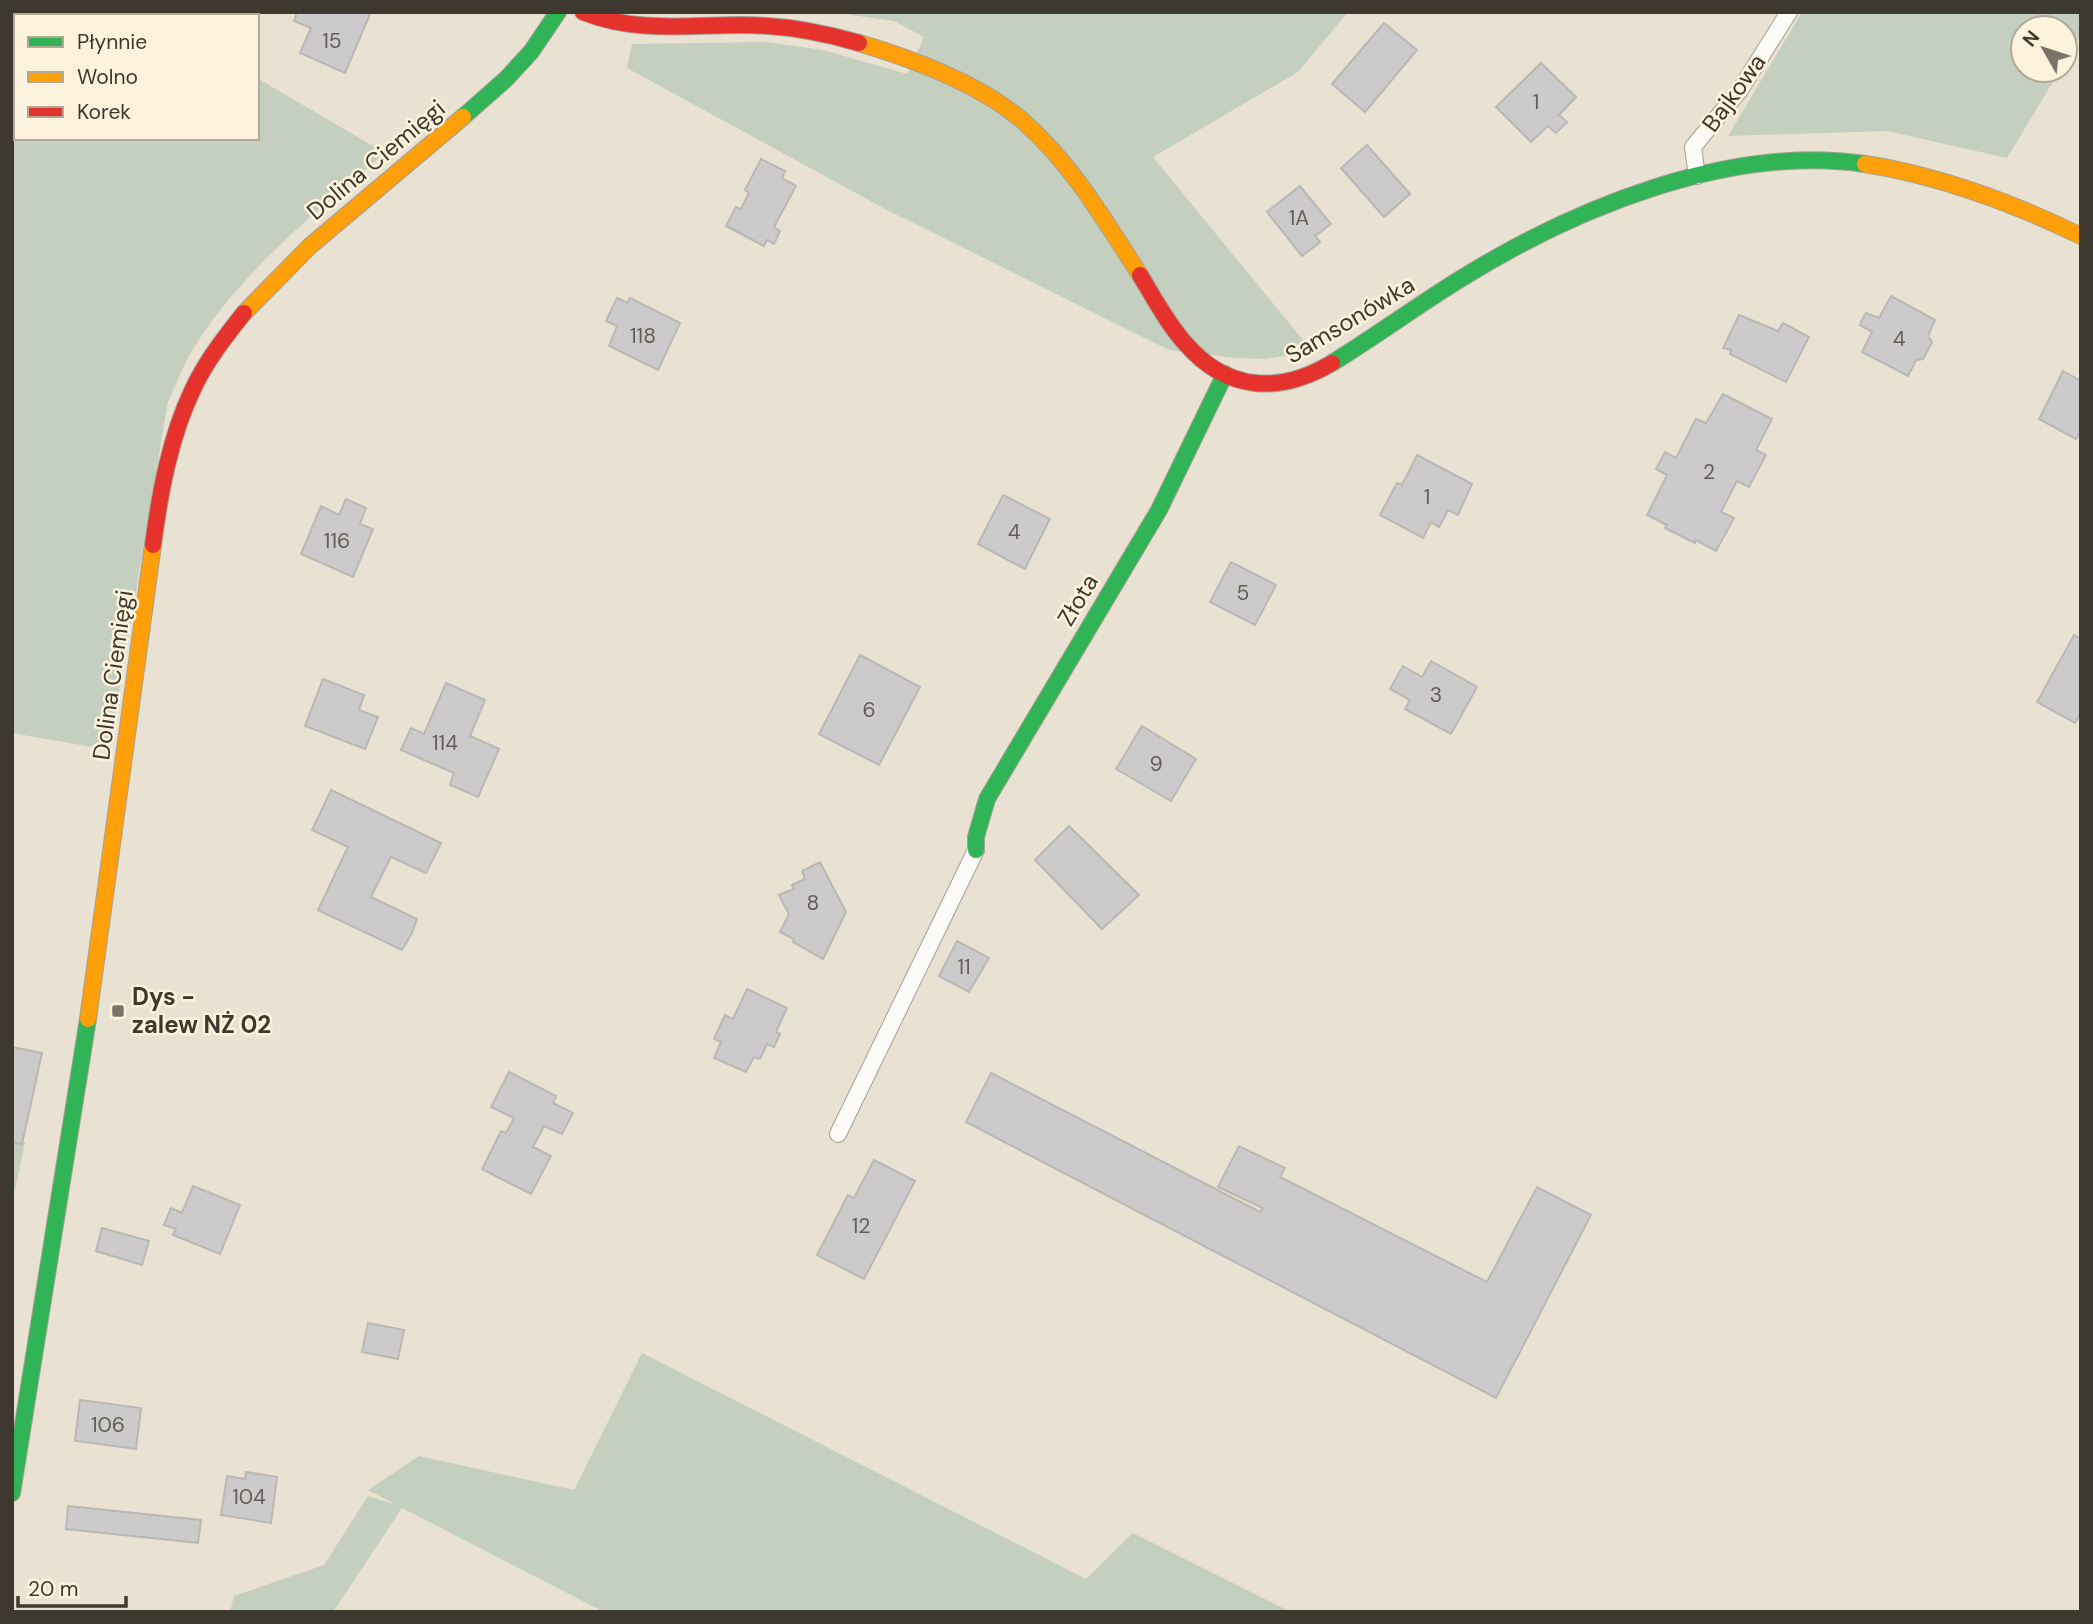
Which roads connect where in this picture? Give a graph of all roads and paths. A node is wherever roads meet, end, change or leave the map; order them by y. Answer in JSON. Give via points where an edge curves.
{"nodes":[{"id":1,"x":558,"y":12,"type":"edge"},
{"id":2,"x":583,"y":12,"type":"edge"},
{"id":3,"x":1789,"y":12,"type":"edge"},
{"id":4,"x":1697,"y":176,"type":"junction"},
{"id":5,"x":2081,"y":236,"type":"edge"},
{"id":6,"x":1225,"y":374,"type":"junction"},
{"id":7,"x":976,"y":850,"type":"joint"},
{"id":8,"x":838,"y":1133,"type":"dead end"},
{"id":9,"x":12,"y":1493,"type":"edge"}],
"edges":[{"from":1,"to":9,"type":"street","name":"Dolina Ciemięgi","via":[[506,79],[304,250],[262,293],[205,368],[178,426],[159,501],[90,1005]]},
{"from":2,"to":6,"type":"street","name":"Samsonówka","via":[[624,25],[809,30],[896,53],[996,101],[1023,121],[1064,165],[1182,339],[1202,360]]},
{"from":3,"to":4,"type":"lane","name":"Bajkowa","via":[[1740,90],[1693,147]]},
{"from":4,"to":5,"type":"street","name":"Samsonówka","via":[[1787,161],[1895,169],[1997,198]]},
{"from":4,"to":6,"type":"street","name":"Samsonówka","via":[[1608,203],[1519,245],[1302,379],[1274,386],[1251,384]]},
{"from":6,"to":7,"type":"street","name":"Złota","via":[[1159,510],[987,799]]},
{"from":7,"to":8,"type":"lane"}]}
